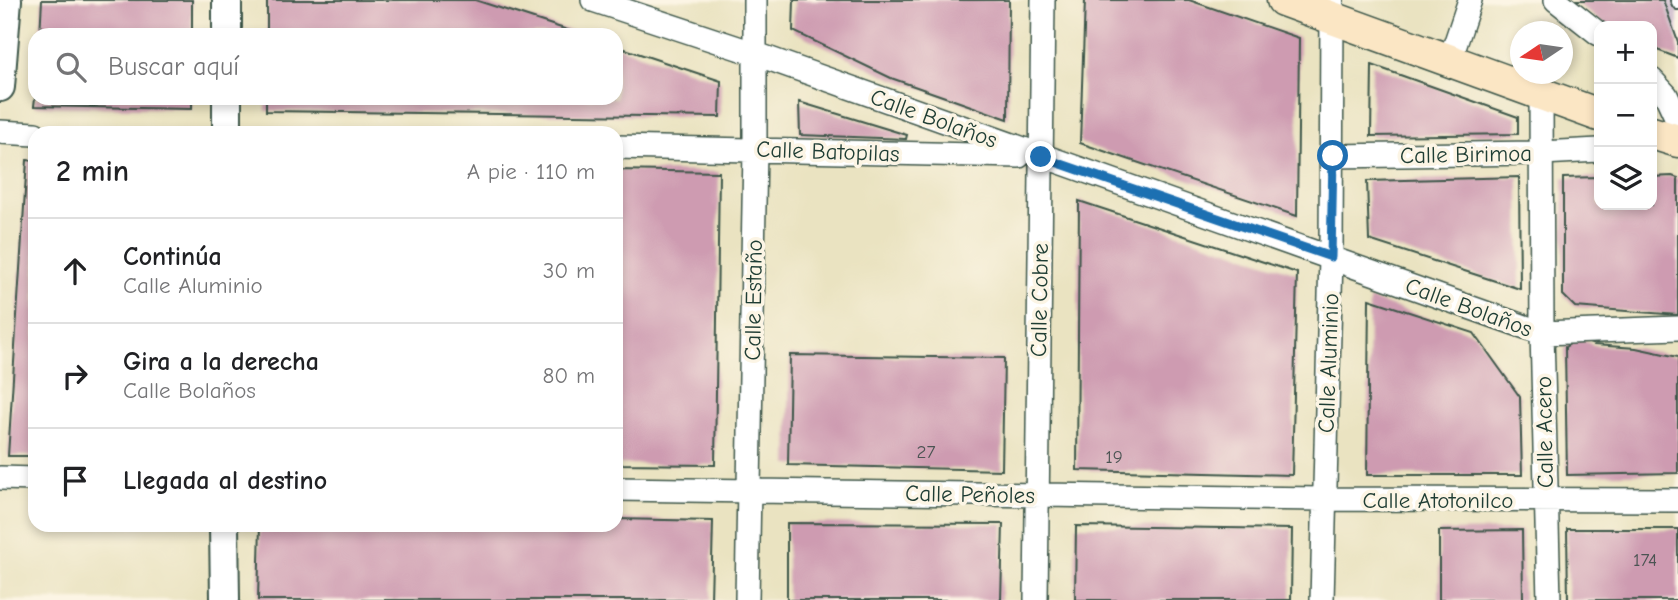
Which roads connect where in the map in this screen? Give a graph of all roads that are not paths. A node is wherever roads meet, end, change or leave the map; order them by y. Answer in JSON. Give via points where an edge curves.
{"nodes":[{"id":1,"x":7,"y":0,"type":"edge"},
{"id":2,"x":227,"y":0,"type":"edge"},
{"id":3,"x":593,"y":0,"type":"edge"},
{"id":4,"x":755,"y":0,"type":"edge"},
{"id":5,"x":1043,"y":0,"type":"edge"},
{"id":6,"x":1283,"y":0,"type":"edge"},
{"id":7,"x":1470,"y":0,"type":"edge"},
{"id":8,"x":1556,"y":0,"type":"edge"},
{"id":9,"x":1331,"y":9,"type":"edge"},
{"id":10,"x":227,"y":28,"type":"edge"},
{"id":11,"x":1594,"y":30,"type":"edge"},
{"id":12,"x":756,"y":54,"type":"junction"},
{"id":13,"x":1450,"y":60,"type":"junction"},
{"id":14,"x":0,"y":87,"type":"edge"},
{"id":15,"x":1665,"y":90,"type":"edge"},
{"id":16,"x":1541,"y":95,"type":"junction"},
{"id":17,"x":227,"y":105,"type":"edge"},
{"id":18,"x":1594,"y":113,"type":"edge"},
{"id":19,"x":1678,"y":121,"type":"edge"},
{"id":20,"x":228,"y":126,"type":"edge"},
{"id":21,"x":0,"y":132,"type":"edge"},
{"id":22,"x":28,"y":134,"type":"edge"},
{"id":23,"x":1657,"y":134,"type":"edge"},
{"id":24,"x":1678,"y":144,"type":"edge"},
{"id":25,"x":1657,"y":146,"type":"edge"},
{"id":26,"x":623,"y":147,"type":"edge"},
{"id":27,"x":755,"y":149,"type":"junction"},
{"id":28,"x":1594,"y":150,"type":"edge"},
{"id":29,"x":1542,"y":153,"type":"junction"},
{"id":30,"x":1333,"y":156,"type":"junction"},
{"id":31,"x":1041,"y":157,"type":"junction"},
{"id":32,"x":1331,"y":257,"type":"junction"},
{"id":33,"x":1678,"y":328,"type":"edge"},
{"id":34,"x":1542,"y":333,"type":"junction"},
{"id":35,"x":0,"y":478,"type":"edge"},
{"id":36,"x":28,"y":479,"type":"edge"},
{"id":37,"x":623,"y":489,"type":"edge"},
{"id":38,"x":749,"y":491,"type":"junction"},
{"id":39,"x":1036,"y":495,"type":"junction"},
{"id":40,"x":1323,"y":499,"type":"junction"},
{"id":41,"x":1545,"y":500,"type":"junction"},
{"id":42,"x":1678,"y":500,"type":"edge"},
{"id":43,"x":225,"y":532,"type":"edge"},
{"id":44,"x":225,"y":600,"type":"edge"},
{"id":45,"x":747,"y":600,"type":"edge"},
{"id":46,"x":1036,"y":600,"type":"edge"},
{"id":47,"x":1322,"y":600,"type":"edge"},
{"id":48,"x":1549,"y":600,"type":"edge"}],
"edges":[{"from":1,"to":14,"type":"street"},
{"from":2,"to":10,"type":"street"},
{"from":3,"to":12,"type":"street","name":"Calle Bolaños"},
{"from":4,"to":12,"type":"street","name":"Calle Estaño"},
{"from":5,"to":31,"type":"street","name":"Calle Cobre"},
{"from":6,"to":9,"type":"main road"},
{"from":7,"to":13,"type":"street"},
{"from":8,"to":11,"type":"street"},
{"from":9,"to":13,"type":"main road"},
{"from":9,"to":30,"type":"street","name":"Calle Aluminio"},
{"from":12,"to":27,"type":"street","name":"Calle Estaño"},
{"from":12,"to":31,"type":"street","name":"Calle Bolaños"},
{"from":13,"to":16,"type":"main road"},
{"from":15,"to":19,"type":"street"},
{"from":16,"to":18,"type":"main road"},
{"from":16,"to":29,"type":"street","name":"Calle Acero"},
{"from":17,"to":20,"type":"street"},
{"from":21,"to":22,"type":"street"},
{"from":23,"to":24,"type":"main road"},
{"from":24,"to":25,"type":"street"},
{"from":26,"to":27,"type":"street","name":"Calle Batopilas"},
{"from":27,"to":31,"type":"street","name":"Calle Batopilas"},
{"from":27,"to":38,"type":"street","name":"Calle Estaño"},
{"from":28,"to":29,"type":"street","name":"Calle Birimoa"},
{"from":29,"to":30,"type":"street","name":"Calle Birimoa"},
{"from":29,"to":34,"type":"street","name":"Calle Acero"},
{"from":30,"to":32,"type":"street","name":"Calle Aluminio"},
{"from":31,"to":32,"type":"street","name":"Calle Bolaños"},
{"from":31,"to":39,"type":"street","name":"Calle Cobre"},
{"from":32,"to":34,"type":"street","name":"Calle Bolaños"},
{"from":32,"to":40,"type":"street","name":"Calle Aluminio"},
{"from":33,"to":34,"type":"street","name":"Calle Bolaños"},
{"from":34,"to":41,"type":"street","name":"Calle Acero"},
{"from":35,"to":36,"type":"street"},
{"from":37,"to":38,"type":"street","name":"Calle Peñoles"},
{"from":38,"to":39,"type":"street","name":"Calle Peñoles"},
{"from":38,"to":45,"type":"street","name":"Calle Estaño"},
{"from":39,"to":40,"type":"street","name":"Calle Peñoles"},
{"from":39,"to":46,"type":"street","name":"Calle Cobre"},
{"from":40,"to":41,"type":"street","name":"Calle Atotonilco"},
{"from":40,"to":47,"type":"street","name":"Calle Aluminio"},
{"from":41,"to":42,"type":"street","name":"Calle Atotonilco"},
{"from":41,"to":48,"type":"street","name":"Calle Acero"},
{"from":43,"to":44,"type":"street"}]}
